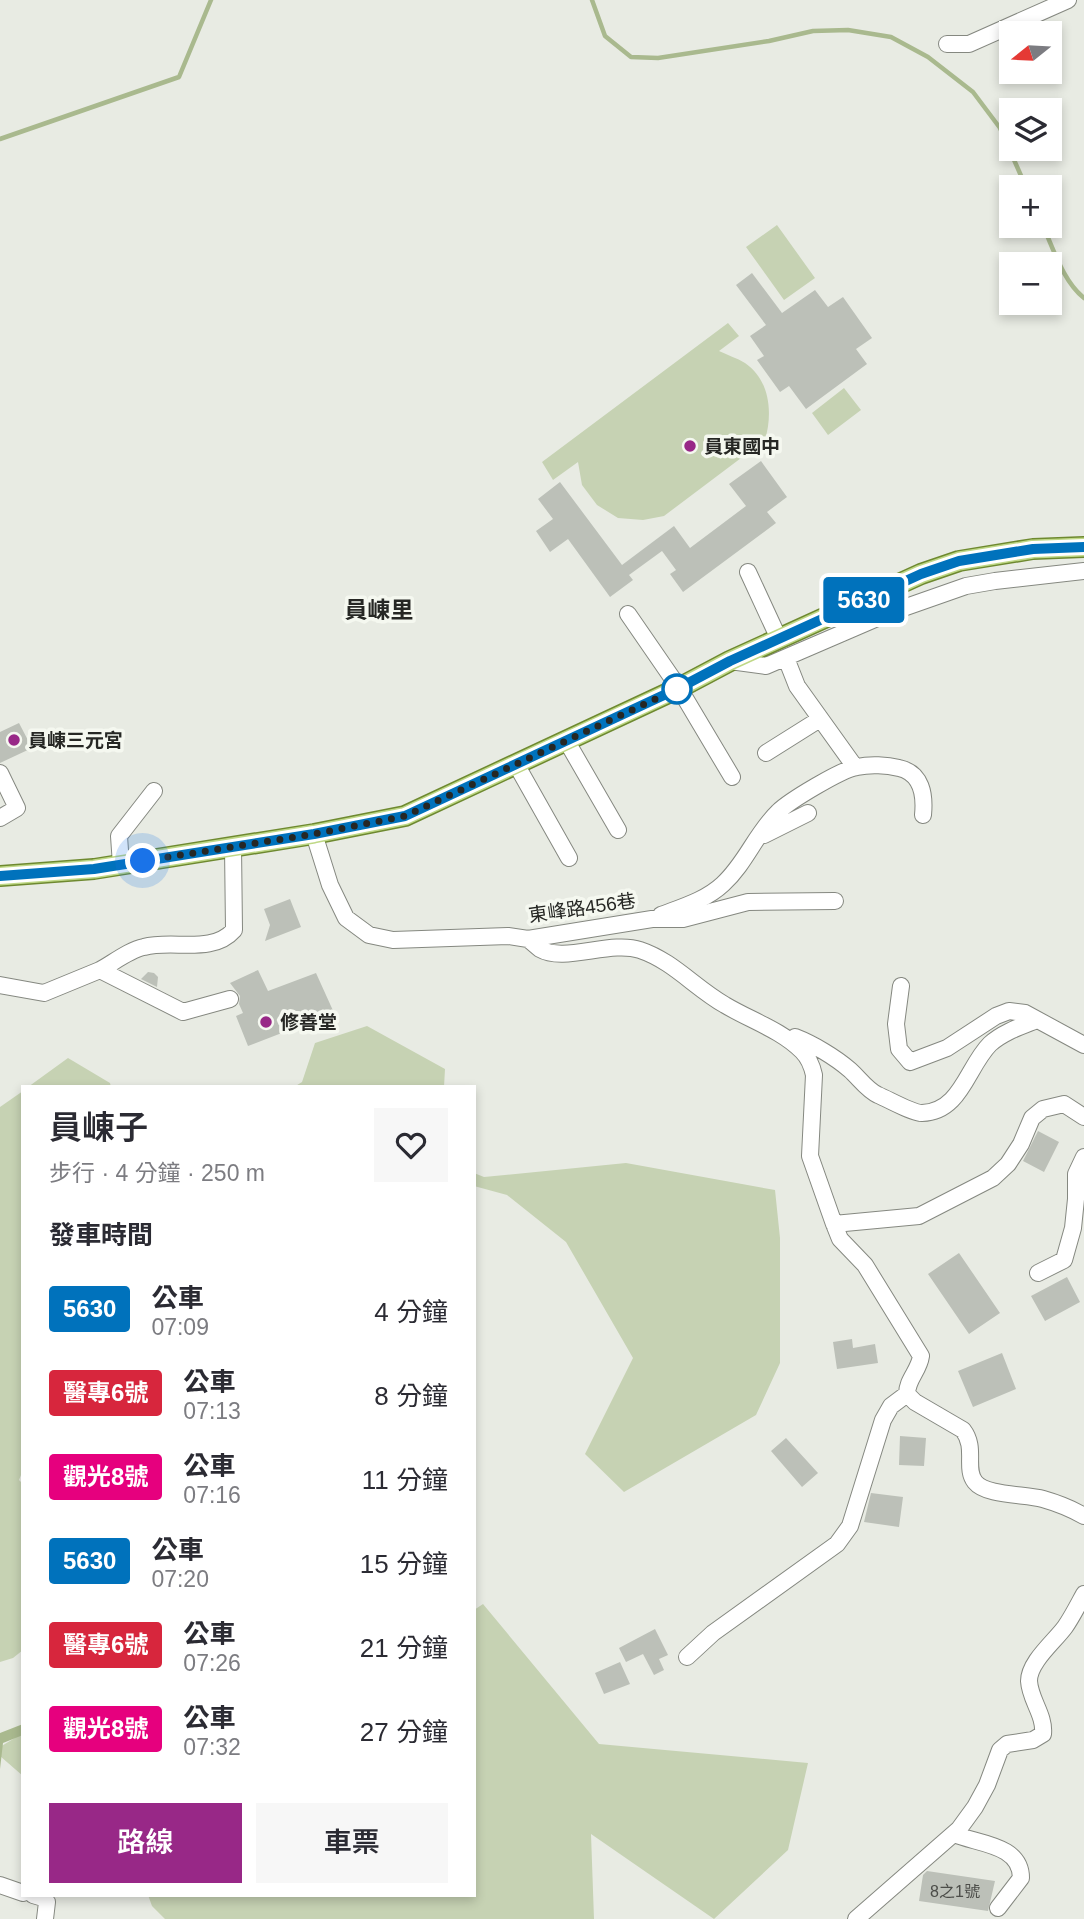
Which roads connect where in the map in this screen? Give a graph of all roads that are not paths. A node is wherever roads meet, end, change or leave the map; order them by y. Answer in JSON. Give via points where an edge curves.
{"nodes":[{"id":1,"x":1068,"y":0,"type":"edge"},
{"id":2,"x":947,"y":44,"type":"dead end"},
{"id":3,"x":1084,"y":547,"type":"edge"},
{"id":4,"x":1084,"y":571,"type":"edge"},
{"id":5,"x":748,"y":572,"type":"dead end"},
{"id":6,"x":628,"y":614,"type":"dead end"},
{"id":7,"x":779,"y":639,"type":"junction"},
{"id":8,"x":786,"y":658,"type":"junction"},
{"id":9,"x":730,"y":661,"type":"junction"},
{"id":10,"x":679,"y":688,"type":"junction"},
{"id":11,"x":820,"y":719,"type":"junction"},
{"id":12,"x":566,"y":740,"type":"junction"},
{"id":13,"x":766,"y":753,"type":"dead end"},
{"id":14,"x":516,"y":764,"type":"junction"},
{"id":15,"x":855,"y":767,"type":"junction"},
{"id":16,"x":0,"y":773,"type":"edge"},
{"id":17,"x":732,"y":777,"type":"dead end"},
{"id":18,"x":154,"y":791,"type":"dead end"},
{"id":19,"x":808,"y":813,"type":"dead end"},
{"id":20,"x":923,"y":815,"type":"dead end"},
{"id":21,"x":0,"y":818,"type":"edge"},
{"id":22,"x":618,"y":830,"type":"dead end"},
{"id":23,"x":314,"y":834,"type":"junction"},
{"id":24,"x":759,"y":838,"type":"junction"},
{"id":25,"x":233,"y":847,"type":"junction"},
{"id":26,"x":569,"y":858,"type":"dead end"},
{"id":27,"x":121,"y":865,"type":"junction"},
{"id":28,"x":0,"y":876,"type":"edge"},
{"id":29,"x":835,"y":901,"type":"dead end"},
{"id":30,"x":652,"y":919,"type":"junction"},
{"id":31,"x":528,"y":939,"type":"junction"},
{"id":32,"x":100,"y":971,"type":"junction"},
{"id":33,"x":0,"y":985,"type":"edge"},
{"id":34,"x":901,"y":986,"type":"dead end"},
{"id":35,"x":230,"y":999,"type":"dead end"},
{"id":36,"x":1037,"y":1020,"type":"junction"},
{"id":37,"x":763,"y":1025,"type":"junction"},
{"id":38,"x":1084,"y":1045,"type":"edge"},
{"id":39,"x":1084,"y":1117,"type":"edge"},
{"id":40,"x":1084,"y":1157,"type":"edge"},
{"id":41,"x":834,"y":1224,"type":"junction"},
{"id":42,"x":1038,"y":1273,"type":"dead end"},
{"id":43,"x":907,"y":1394,"type":"junction"},
{"id":44,"x":1084,"y":1516,"type":"edge"},
{"id":45,"x":1084,"y":1594,"type":"edge"},
{"id":46,"x":687,"y":1657,"type":"dead end"},
{"id":47,"x":954,"y":1834,"type":"junction"},
{"id":48,"x":0,"y":1885,"type":"edge"},
{"id":49,"x":21,"y":1892,"type":"edge"},
{"id":50,"x":40,"y":1897,"type":"edge"},
{"id":51,"x":998,"y":1908,"type":"dead end"},
{"id":52,"x":45,"y":1919,"type":"edge"},
{"id":53,"x":856,"y":1919,"type":"edge"}],
"edges":[{"from":1,"to":2,"type":"street","via":[[968,44]]},
{"from":3,"to":7,"type":"main road","via":[[1033,549],[959,561]]},
{"from":4,"to":8,"type":"street","via":[[966,586],[889,613]]},
{"from":5,"to":7,"type":"street"},
{"from":6,"to":10,"type":"street"},
{"from":7,"to":9,"type":"main road"},
{"from":8,"to":9,"type":"street","via":[[766,666]]},
{"from":8,"to":11,"type":"street","via":[[797,686]]},
{"from":9,"to":10,"type":"main road"},
{"from":10,"to":12,"type":"main road"},
{"from":10,"to":17,"type":"street"},
{"from":11,"to":13,"type":"street"},
{"from":11,"to":15,"type":"street"},
{"from":12,"to":14,"type":"main road"},
{"from":12,"to":22,"type":"street"},
{"from":14,"to":23,"type":"main road","via":[[405,816]]},
{"from":14,"to":26,"type":"street"},
{"from":15,"to":20,"type":"street","via":[[901,768],[915,775],[925,800]]},
{"from":15,"to":24,"type":"street","via":[[778,812]]},
{"from":16,"to":21,"type":"street","via":[[17,808]]},
{"from":18,"to":27,"type":"street","via":[[119,836]]},
{"from":19,"to":24,"type":"street"},
{"from":23,"to":25,"type":"main road"},
{"from":23,"to":31,"type":"street","name":"東峰路456巷","via":[[346,918],[369,935],[393,940]]},
{"from":24,"to":30,"type":"street","via":[[743,863],[715,891]]},
{"from":25,"to":27,"type":"main road"},
{"from":25,"to":32,"type":"street","via":[[234,930],[230,935],[204,945],[144,947]]},
{"from":27,"to":28,"type":"main road"},
{"from":29,"to":30,"type":"street","name":"東峰路456巷","via":[[748,902],[683,919]]},
{"from":30,"to":31,"type":"street","name":"東峰路456巷"},
{"from":31,"to":37,"type":"street","via":[[541,950],[554,953],[639,949]]},
{"from":32,"to":33,"type":"street","via":[[44,993]]},
{"from":32,"to":35,"type":"street","via":[[183,1012]]},
{"from":34,"to":36,"type":"street","via":[[896,1024],[899,1049],[910,1062],[947,1048],[1009,1011]]},
{"from":36,"to":37,"type":"street","via":[[992,1042],[946,1107],[920,1114],[873,1092],[848,1068],[806,1042]]},
{"from":36,"to":38,"type":"street"},
{"from":37,"to":41,"type":"street","via":[[803,1052],[811,1063],[815,1090],[810,1156]]},
{"from":39,"to":41,"type":"street","via":[[1064,1104],[1043,1109],[1032,1118],[1008,1164],[993,1178],[919,1216]]},
{"from":40,"to":42,"type":"street","via":[[1076,1174],[1073,1228],[1064,1260]]},
{"from":41,"to":43,"type":"street","via":[[918,1348],[920,1362]]},
{"from":43,"to":44,"type":"street","via":[[968,1436],[976,1484],[993,1492],[1043,1499]]},
{"from":43,"to":46,"type":"street","via":[[891,1406],[883,1420],[850,1526],[838,1544],[713,1633]]},
{"from":45,"to":47,"type":"street","via":[[1030,1676],[1043,1734],[1000,1750],[975,1807]]},
{"from":47,"to":51,"type":"street","via":[[997,1846],[1016,1862],[1021,1878]]},
{"from":47,"to":53,"type":"street"},
{"from":48,"to":49,"type":"street"},
{"from":50,"to":52,"type":"street","via":[[47,1902]]}]}
